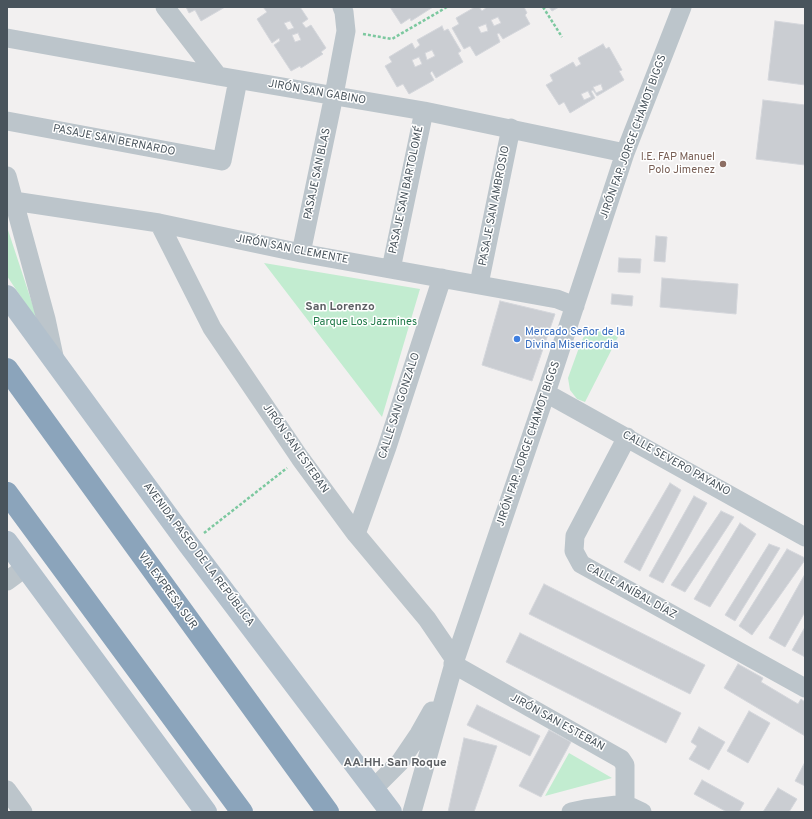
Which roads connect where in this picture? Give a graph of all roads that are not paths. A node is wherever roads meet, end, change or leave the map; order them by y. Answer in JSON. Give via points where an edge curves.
{"nodes":[{"id":1,"x":165,"y":7,"type":"edge"},
{"id":2,"x":342,"y":7,"type":"edge"},
{"id":3,"x":682,"y":7,"type":"edge"},
{"id":4,"x":7,"y":38,"type":"edge"},
{"id":5,"x":190,"y":41,"type":"junction"},
{"id":6,"x":167,"y":67,"type":"junction"},
{"id":7,"x":218,"y":76,"type":"junction"},
{"id":8,"x":238,"y":80,"type":"junction"},
{"id":9,"x":334,"y":96,"type":"junction"},
{"id":10,"x":424,"y":111,"type":"junction"},
{"id":11,"x":7,"y":121,"type":"edge"},
{"id":12,"x":511,"y":128,"type":"junction"},
{"id":13,"x":626,"y":153,"type":"junction"},
{"id":14,"x":7,"y":176,"type":"edge"},
{"id":15,"x":10,"y":200,"type":"edge"},
{"id":16,"x":159,"y":223,"type":"junction"},
{"id":17,"x":301,"y":253,"type":"junction"},
{"id":18,"x":391,"y":269,"type":"junction"},
{"id":19,"x":442,"y":278,"type":"junction"},
{"id":20,"x":479,"y":284,"type":"junction"},
{"id":21,"x":7,"y":296,"type":"edge"},
{"id":22,"x":575,"y":306,"type":"junction"},
{"id":23,"x":56,"y":361,"type":"junction"},
{"id":24,"x":7,"y":369,"type":"edge"},
{"id":25,"x":546,"y":393,"type":"junction"},
{"id":26,"x":627,"y":437,"type":"junction"},
{"id":27,"x":7,"y":493,"type":"edge"},
{"id":28,"x":356,"y":534,"type":"junction"},
{"id":29,"x":805,"y":537,"type":"edge"},
{"id":30,"x":7,"y":542,"type":"edge"},
{"id":31,"x":26,"y":567,"type":"junction"},
{"id":32,"x":7,"y":580,"type":"edge"},
{"id":33,"x":452,"y":667,"type":"junction"},
{"id":34,"x":805,"y":688,"type":"edge"},
{"id":35,"x":373,"y":789,"type":"junction"},
{"id":36,"x":7,"y":790,"type":"edge"},
{"id":37,"x":634,"y":808,"type":"edge"},
{"id":38,"x":23,"y":812,"type":"edge"},
{"id":39,"x":206,"y":812,"type":"edge"},
{"id":40,"x":242,"y":812,"type":"edge"},
{"id":41,"x":328,"y":812,"type":"edge"},
{"id":42,"x":391,"y":812,"type":"edge"},
{"id":43,"x":412,"y":812,"type":"edge"},
{"id":44,"x":571,"y":812,"type":"edge"}],
"edges":[{"from":1,"to":5,"type":"street"},
{"from":2,"to":9,"type":"street","name":"PASAJE SAN BLAS","via":[[346,31]]},
{"from":3,"to":13,"type":"street","name":"JIRÓN FAP. JORGE CHAMOT BIGGS"},
{"from":4,"to":6,"type":"street","name":"JIRÓN SAN GABINO"},
{"from":5,"to":6,"type":"street","via":[[186,53]]},
{"from":5,"to":7,"type":"street"},
{"from":6,"to":7,"type":"street","name":"JIRÓN SAN GABINO"},
{"from":7,"to":8,"type":"street","name":"JIRÓN SAN GABINO"},
{"from":8,"to":9,"type":"street","name":"JIRÓN SAN GABINO"},
{"from":8,"to":11,"type":"street","name":"PASAJE SAN BERNARDO","via":[[222,161]]},
{"from":9,"to":10,"type":"street","name":"JIRÓN SAN GABINO"},
{"from":9,"to":17,"type":"street","name":"PASAJE SAN BLAS"},
{"from":10,"to":12,"type":"street","name":"JIRÓN SAN GABINO"},
{"from":10,"to":18,"type":"street","name":"PASAJE SAN BARTOLOMÉ"},
{"from":12,"to":13,"type":"street","name":"JIRÓN SAN GABINO"},
{"from":12,"to":20,"type":"street","name":"PASAJE SAN AMBROSIO"},
{"from":13,"to":22,"type":"street","name":"JIRÓN FAP. JORGE CHAMOT BIGGS"},
{"from":14,"to":15,"type":"street"},
{"from":15,"to":16,"type":"street","name":"JIRÓN SAN CLEMENTE"},
{"from":15,"to":23,"type":"street","via":[[46,318]]},
{"from":16,"to":17,"type":"street","name":"JIRÓN SAN CLEMENTE"},
{"from":16,"to":28,"type":"street","name":"JIRÓN SAN ESTEBAN","via":[[212,328],[300,458]]},
{"from":17,"to":18,"type":"street","name":"JIRÓN SAN CLEMENTE"},
{"from":18,"to":19,"type":"street","name":"JIRÓN SAN CLEMENTE"},
{"from":19,"to":20,"type":"street","name":"JIRÓN SAN CLEMENTE"},
{"from":19,"to":28,"type":"street","name":"CALLE SAN GONZALO"},
{"from":20,"to":22,"type":"street","name":"JIRÓN SAN CLEMENTE","via":[[557,299]]},
{"from":21,"to":23,"type":"main road","name":"AVENIDA PASEO DE LA REPÚBLICA"},
{"from":22,"to":25,"type":"street","name":"JIRÓN FAP. JORGE CHAMOT BIGGS"},
{"from":23,"to":35,"type":"main road","name":"AVENIDA PASEO DE LA REPÚBLICA","via":[[189,545]]},
{"from":24,"to":41,"type":"highway","name":"VIA EXPRESA SUR"},
{"from":25,"to":26,"type":"street","name":"CALLE SEVERO PAYANO"},
{"from":25,"to":33,"type":"street","name":"JIRÓN FAP. JORGE CHAMOT BIGGS"},
{"from":26,"to":29,"type":"street","name":"CALLE SEVERO PAYANO"},
{"from":26,"to":34,"type":"street","name":"CALLE ANÍBAL DÍAZ","via":[[575,536],[574,551],[581,564]]},
{"from":27,"to":40,"type":"highway"},
{"from":28,"to":33,"type":"street","name":"JIRÓN SAN ESTEBAN","via":[[427,619]]},
{"from":30,"to":31,"type":"main road"},
{"from":31,"to":32,"type":"street"},
{"from":31,"to":39,"type":"main road"},
{"from":33,"to":35,"type":"street","name":"JIRÓN FAP. JORGE CHAMOT BIGGS","via":[[419,734],[400,762]]},
{"from":33,"to":37,"type":"street","name":"JIRÓN SAN ESTEBAN","via":[[621,759],[625,765]]},
{"from":33,"to":43,"type":"street","name":"JIRÓN FAP. JORGE CHAMOT BIGGS"},
{"from":35,"to":42,"type":"main road","name":"AVENIDA PASEO DE LA REPÚBLICA"},
{"from":36,"to":38,"type":"street"},
{"from":37,"to":44,"type":"street","via":[[584,809]]}]}
